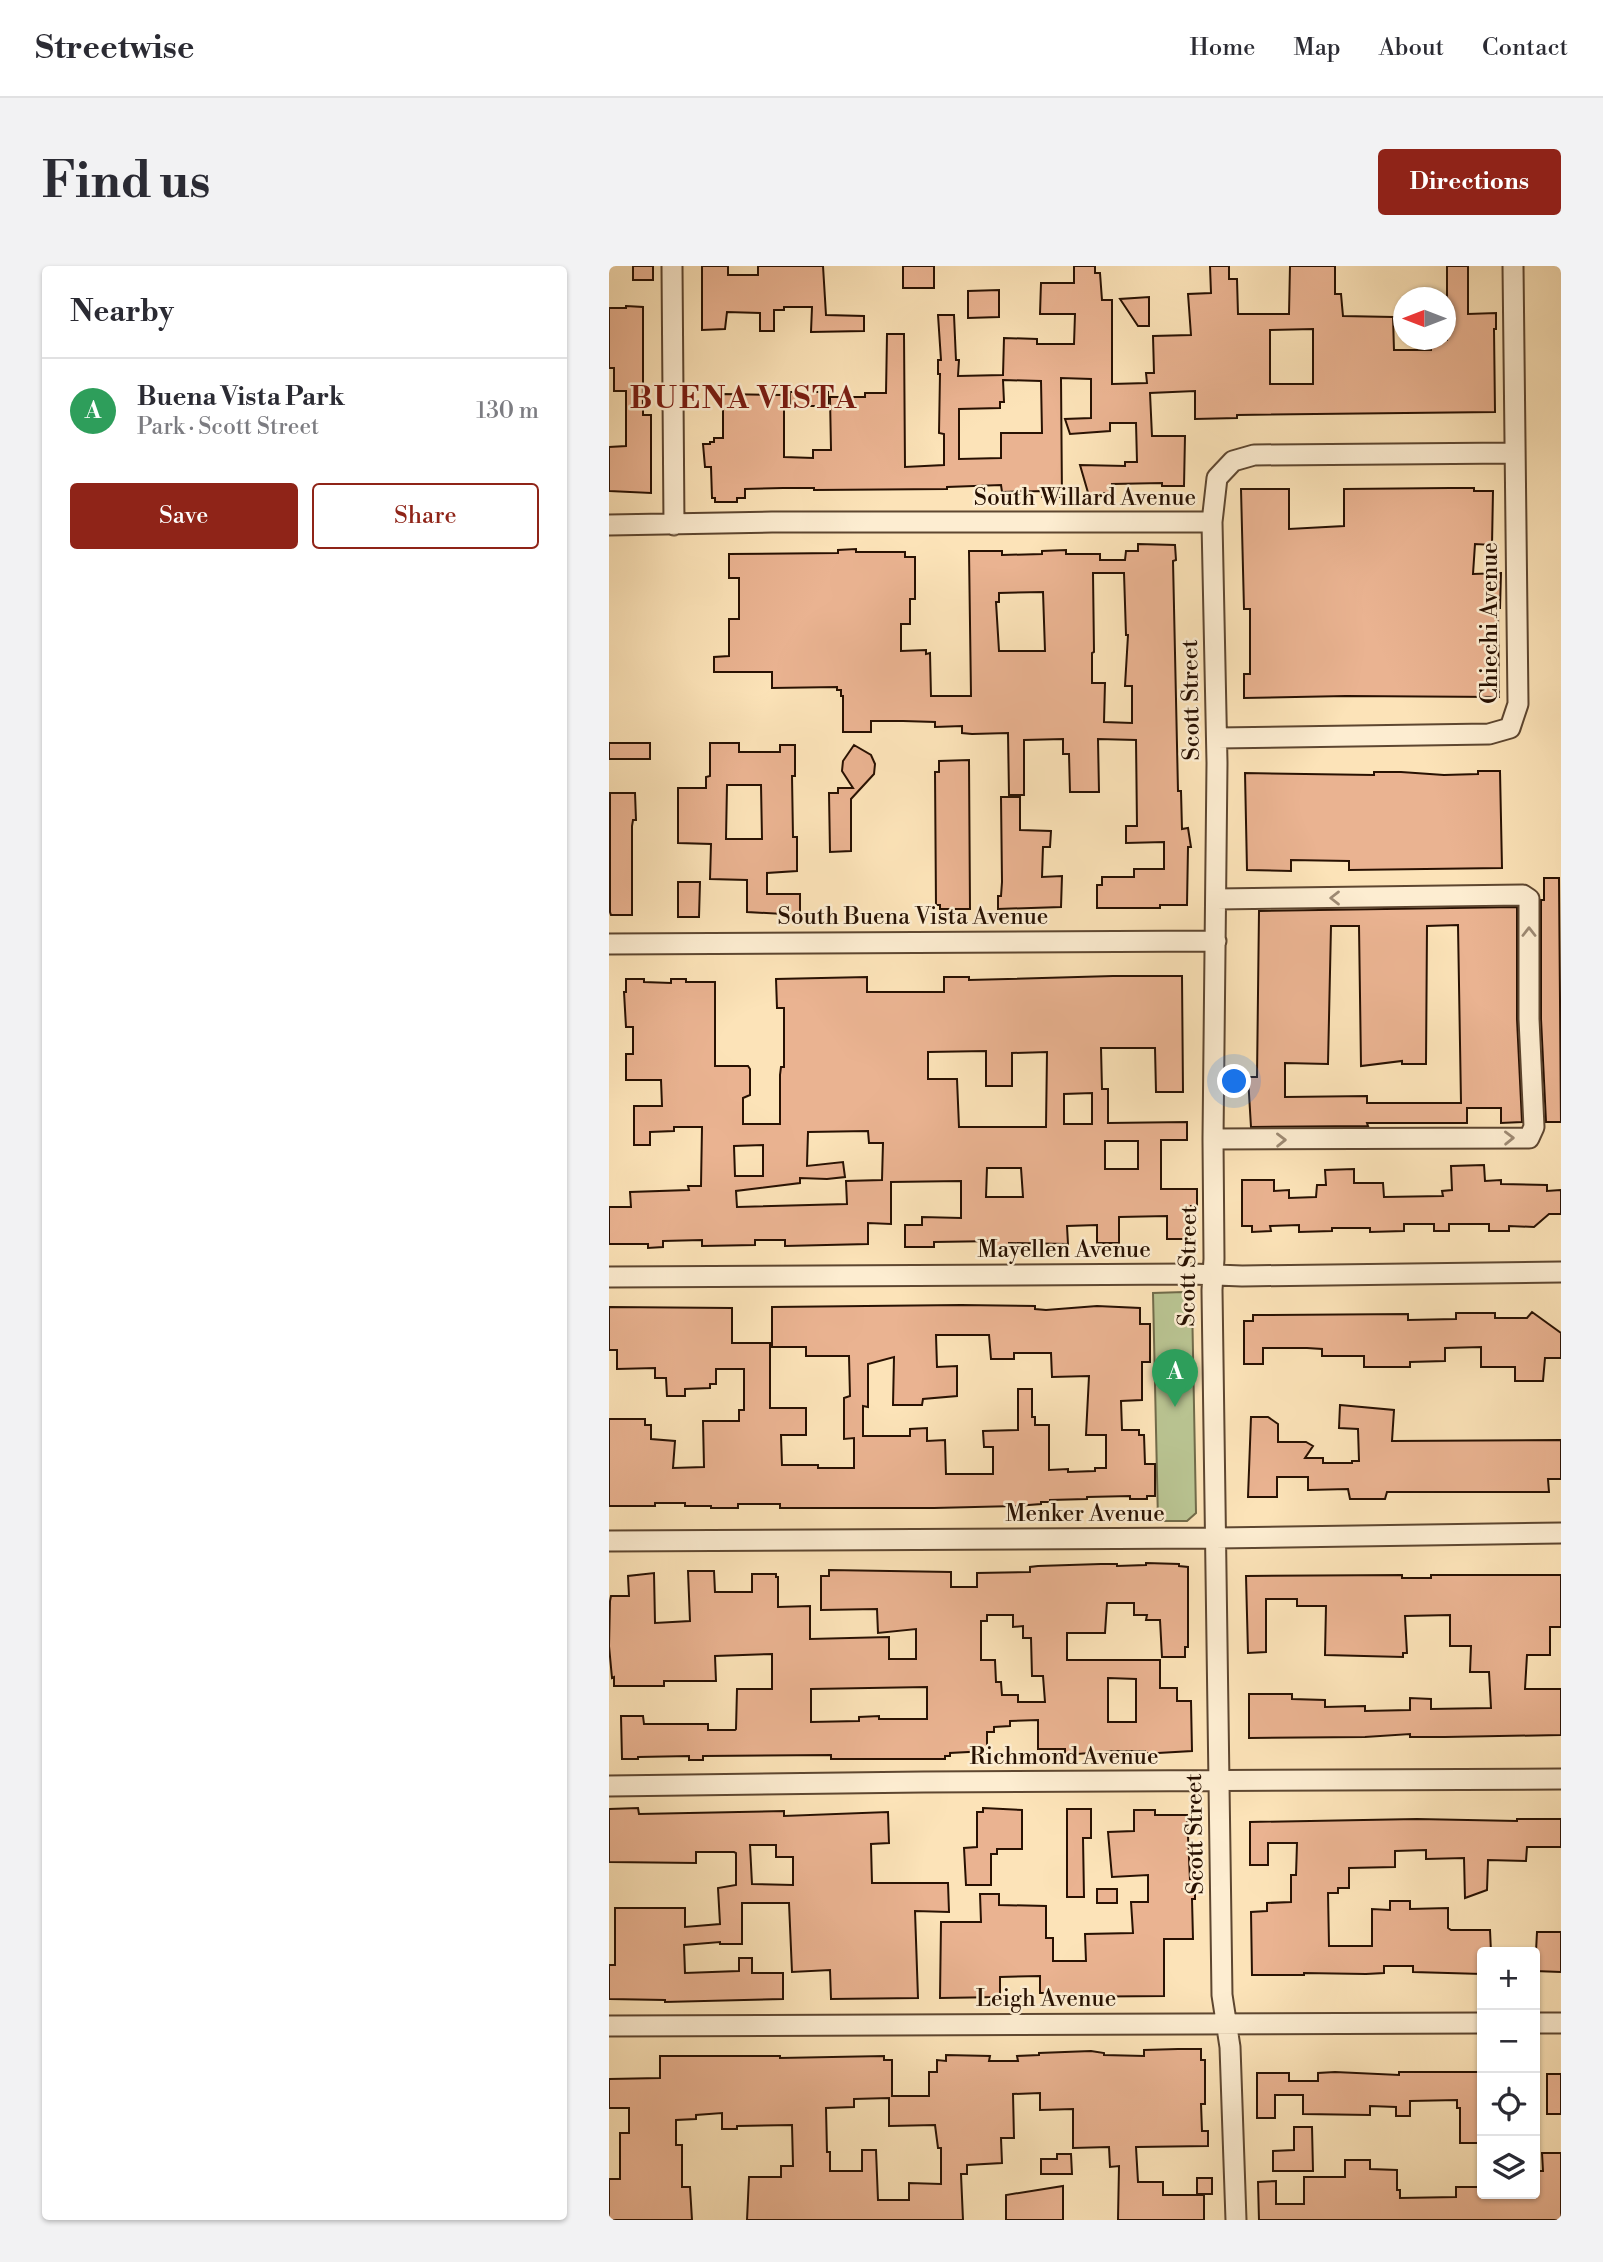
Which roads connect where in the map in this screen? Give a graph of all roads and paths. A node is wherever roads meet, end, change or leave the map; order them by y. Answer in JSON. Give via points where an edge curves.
{"nodes":[{"id":1,"x":672,"y":266,"type":"edge"},
{"id":2,"x":1513,"y":266,"type":"edge"},
{"id":3,"x":1513,"y":453,"type":"junction"},
{"id":4,"x":1212,"y":522,"type":"junction"},
{"id":5,"x":609,"y":525,"type":"edge"},
{"id":6,"x":674,"y":525,"type":"junction"},
{"id":7,"x":1217,"y":738,"type":"junction"},
{"id":8,"x":1216,"y":899,"type":"junction"},
{"id":9,"x":1216,"y":941,"type":"junction"},
{"id":10,"x":609,"y":944,"type":"edge"},
{"id":11,"x":1213,"y":1139,"type":"junction"},
{"id":12,"x":1561,"y":1272,"type":"edge"},
{"id":13,"x":1213,"y":1275,"type":"junction"},
{"id":14,"x":609,"y":1277,"type":"edge"},
{"id":15,"x":1561,"y":1533,"type":"edge"},
{"id":16,"x":1215,"y":1538,"type":"junction"},
{"id":17,"x":609,"y":1541,"type":"edge"},
{"id":18,"x":1561,"y":1779,"type":"edge"},
{"id":19,"x":1218,"y":1782,"type":"junction"},
{"id":20,"x":609,"y":1786,"type":"edge"},
{"id":21,"x":1477,"y":2023,"type":"edge"},
{"id":22,"x":1540,"y":2023,"type":"edge"},
{"id":23,"x":1561,"y":2023,"type":"edge"},
{"id":24,"x":1227,"y":2024,"type":"junction"},
{"id":25,"x":609,"y":2026,"type":"edge"},
{"id":26,"x":1236,"y":2220,"type":"edge"}],
"edges":[{"from":1,"to":6,"type":"street"},
{"from":2,"to":3,"type":"street","name":"Chiechi Avenue"},
{"from":3,"to":4,"type":"street","name":"South Willard Avenue","via":[[1254,455],[1233,461],[1217,478]]},
{"from":3,"to":7,"type":"street","name":"Chiechi Avenue","via":[[1518,704],[1510,728],[1489,734]]},
{"from":4,"to":6,"type":"street","name":"South Willard Avenue"},
{"from":4,"to":7,"type":"street","name":"Scott Street"},
{"from":5,"to":6,"type":"street","name":"South Willard Avenue"},
{"from":7,"to":8,"type":"street","name":"Scott Street"},
{"from":8,"to":9,"type":"street","name":"Scott Street"},
{"from":11,"to":8,"type":"street","one_way":true,"via":[[1529,1138],[1534,1127],[1529,899],[1523,895]]},
{"from":9,"to":10,"type":"street","name":"South Buena Vista Avenue"},
{"from":9,"to":11,"type":"street","name":"Scott Street"},
{"from":11,"to":13,"type":"street","name":"Scott Street"},
{"from":12,"to":13,"type":"street","name":"Mayellen Avenue"},
{"from":13,"to":14,"type":"street","name":"Mayellen Avenue"},
{"from":13,"to":16,"type":"street","name":"Scott Street"},
{"from":15,"to":16,"type":"street","name":"Menker Avenue"},
{"from":16,"to":17,"type":"street","name":"Menker Avenue"},
{"from":16,"to":19,"type":"street","name":"Scott Street"},
{"from":18,"to":19,"type":"street","name":"Richmond Avenue"},
{"from":19,"to":20,"type":"street","name":"Richmond Avenue"},
{"from":19,"to":24,"type":"street","name":"Scott Street","via":[[1222,1995]]},
{"from":21,"to":24,"type":"street","name":"Leigh Avenue"},
{"from":22,"to":23,"type":"street"},
{"from":24,"to":25,"type":"street","name":"Leigh Avenue"},
{"from":24,"to":26,"type":"street","name":"Scott Street"}]}
